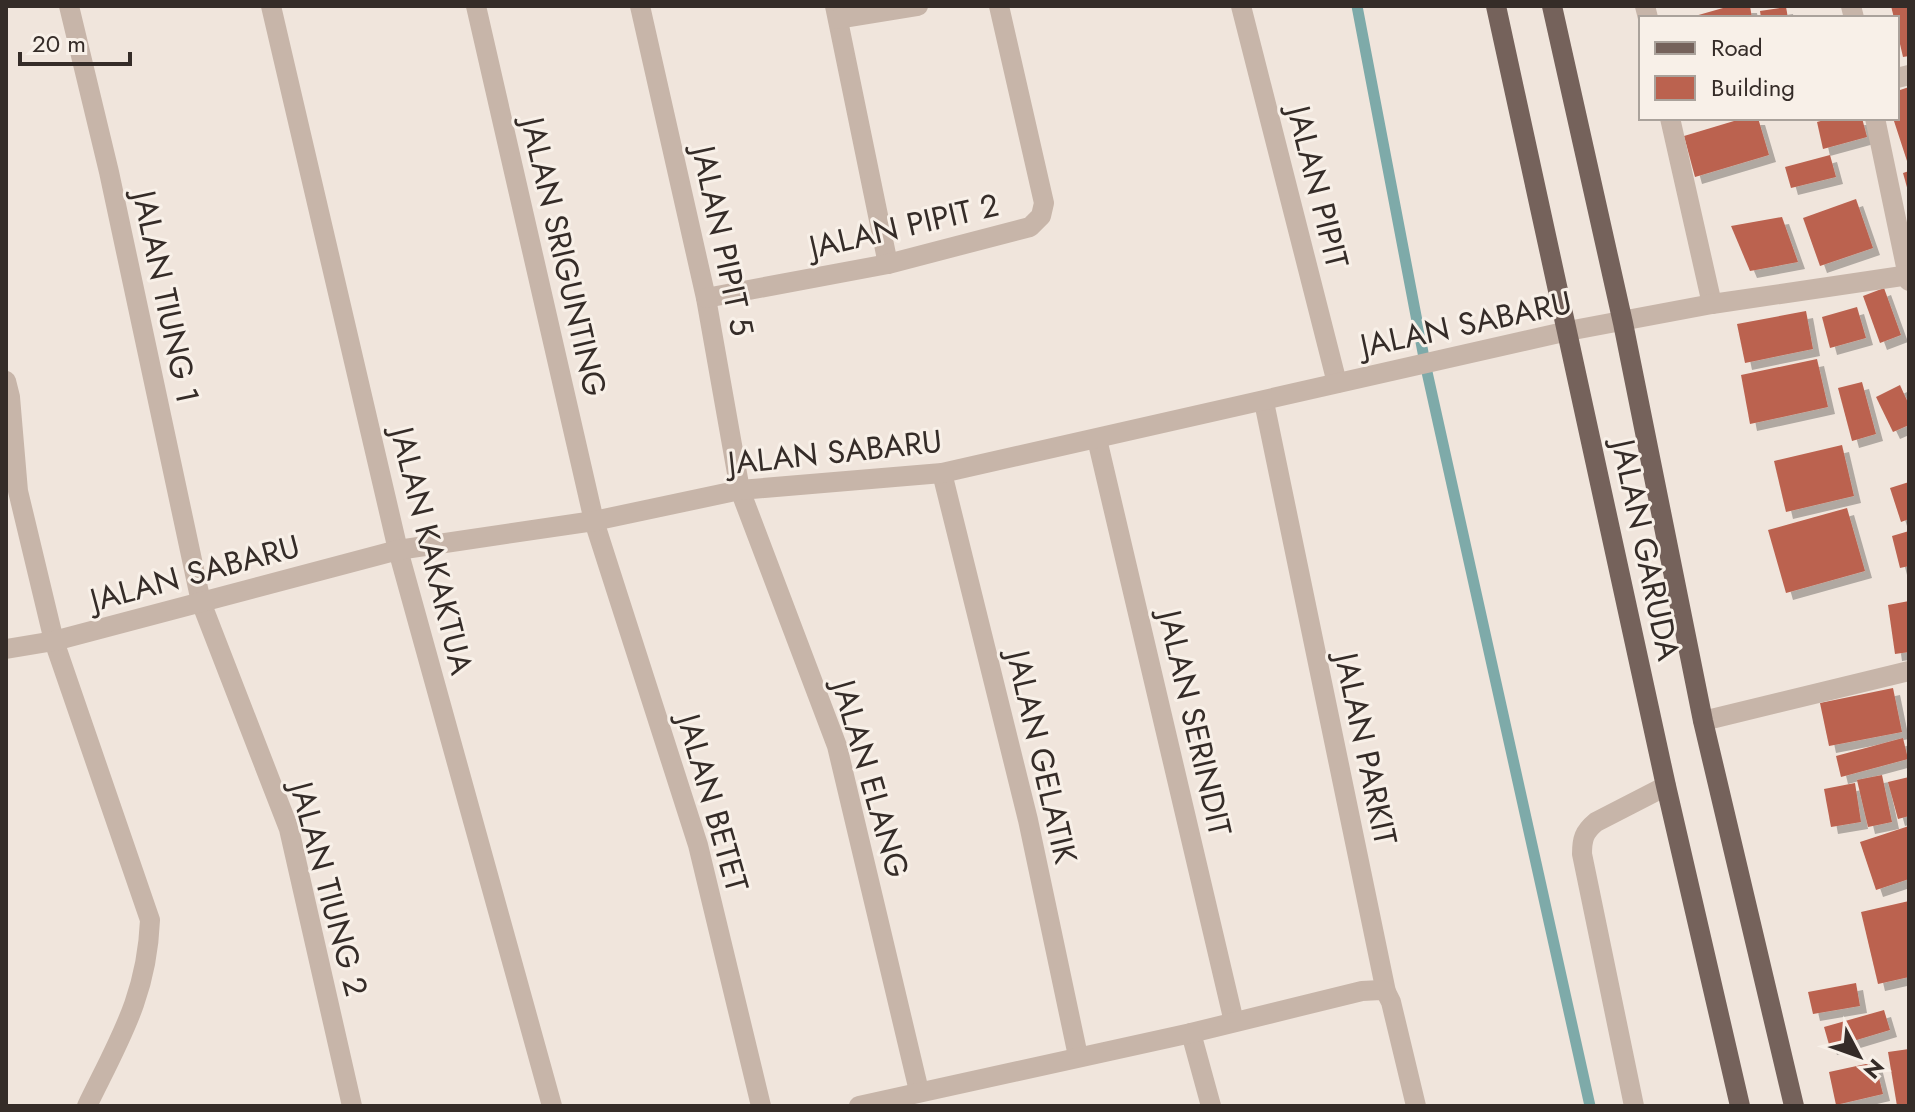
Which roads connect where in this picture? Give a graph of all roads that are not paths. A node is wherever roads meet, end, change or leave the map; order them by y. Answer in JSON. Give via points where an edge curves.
{"nodes":[{"id":1,"x":69,"y":6,"type":"edge"},
{"id":2,"x":271,"y":6,"type":"edge"},
{"id":3,"x":476,"y":6,"type":"edge"},
{"id":4,"x":640,"y":6,"type":"edge"},
{"id":5,"x":918,"y":6,"type":"edge"},
{"id":6,"x":999,"y":6,"type":"edge"},
{"id":7,"x":1241,"y":6,"type":"edge"},
{"id":8,"x":1496,"y":6,"type":"edge"},
{"id":9,"x":1552,"y":6,"type":"edge"},
{"id":10,"x":836,"y":13,"type":"edge"},
{"id":11,"x":1670,"y":120,"type":"edge"},
{"id":12,"x":1875,"y":120,"type":"edge"},
{"id":13,"x":888,"y":264,"type":"junction"},
{"id":14,"x":1909,"y":277,"type":"edge"},
{"id":15,"x":706,"y":298,"type":"junction"},
{"id":16,"x":1712,"y":304,"type":"junction"},
{"id":17,"x":1623,"y":323,"type":"junction"},
{"id":18,"x":1568,"y":331,"type":"junction"},
{"id":19,"x":6,"y":381,"type":"edge"},
{"id":20,"x":1337,"y":383,"type":"junction"},
{"id":21,"x":1264,"y":402,"type":"junction"},
{"id":22,"x":1097,"y":439,"type":"junction"},
{"id":23,"x":942,"y":473,"type":"junction"},
{"id":24,"x":740,"y":490,"type":"junction"},
{"id":25,"x":594,"y":521,"type":"junction"},
{"id":26,"x":398,"y":550,"type":"junction"},
{"id":27,"x":201,"y":602,"type":"junction"},
{"id":28,"x":54,"y":641,"type":"junction"},
{"id":29,"x":6,"y":649,"type":"edge"},
{"id":30,"x":1909,"y":671,"type":"edge"},
{"id":31,"x":1703,"y":721,"type":"junction"},
{"id":32,"x":1666,"y":786,"type":"junction"},
{"id":33,"x":1386,"y":992,"type":"junction"},
{"id":34,"x":1234,"y":1022,"type":"junction"},
{"id":35,"x":1191,"y":1033,"type":"junction"},
{"id":36,"x":1078,"y":1056,"type":"junction"},
{"id":37,"x":919,"y":1091,"type":"junction"},
{"id":38,"x":87,"y":1106,"type":"edge"},
{"id":39,"x":352,"y":1106,"type":"edge"},
{"id":40,"x":552,"y":1106,"type":"edge"},
{"id":41,"x":761,"y":1106,"type":"edge"},
{"id":42,"x":859,"y":1106,"type":"edge"},
{"id":43,"x":1211,"y":1106,"type":"edge"},
{"id":44,"x":1416,"y":1106,"type":"edge"},
{"id":45,"x":1634,"y":1106,"type":"edge"},
{"id":46,"x":1740,"y":1106,"type":"edge"},
{"id":47,"x":1794,"y":1106,"type":"edge"}],
"edges":[{"from":1,"to":27,"type":"street","name":"JALAN TIUNG 1"},
{"from":2,"to":26,"type":"street","name":"JALAN KAKAKTUA"},
{"from":3,"to":25,"type":"street","name":"JALAN SRIGUNTING"},
{"from":4,"to":15,"type":"street","name":"JALAN PIPIT 5"},
{"from":5,"to":10,"type":"street"},
{"from":6,"to":13,"type":"street","name":"JALAN PIPIT 2","via":[[1044,203],[1041,216],[1030,227]]},
{"from":7,"to":20,"type":"street","name":"JALAN PIPIT"},
{"from":8,"to":18,"type":"main road","name":"JALAN GARUDA"},
{"from":9,"to":17,"type":"main road","name":"JALAN GARUDA"},
{"from":10,"to":13,"type":"street"},
{"from":11,"to":16,"type":"street"},
{"from":12,"to":14,"type":"street"},
{"from":13,"to":15,"type":"street","name":"JALAN PIPIT 2"},
{"from":14,"to":16,"type":"street","name":"JALAN SABARU"},
{"from":15,"to":24,"type":"street","name":"JALAN PIPIT 5"},
{"from":16,"to":17,"type":"street","name":"JALAN SABARU"},
{"from":17,"to":18,"type":"street","name":"JALAN SABARU"},
{"from":17,"to":31,"type":"main road","name":"JALAN GARUDA"},
{"from":18,"to":20,"type":"street","name":"JALAN SABARU"},
{"from":18,"to":32,"type":"main road","name":"JALAN GARUDA"},
{"from":19,"to":28,"type":"street","via":[[18,491]]},
{"from":20,"to":21,"type":"street","name":"JALAN SABARU"},
{"from":21,"to":22,"type":"street","name":"JALAN SABARU"},
{"from":21,"to":33,"type":"street","name":"JALAN PARKIT"},
{"from":22,"to":23,"type":"street","name":"JALAN SABARU"},
{"from":22,"to":34,"type":"street","name":"JALAN SERINDIT"},
{"from":23,"to":24,"type":"street","name":"JALAN SABARU"},
{"from":23,"to":36,"type":"street","name":"JALAN GELATIK","via":[[1028,820]]},
{"from":24,"to":25,"type":"street","name":"JALAN SABARU"},
{"from":24,"to":37,"type":"street","name":"JALAN ELANG","via":[[837,746]]},
{"from":25,"to":26,"type":"street","name":"JALAN SABARU"},
{"from":25,"to":41,"type":"street","name":"JALAN BETET","via":[[698,845]]},
{"from":26,"to":27,"type":"street","name":"JALAN SABARU"},
{"from":26,"to":40,"type":"street","name":"JALAN KAKAKTUA"},
{"from":27,"to":28,"type":"street","name":"JALAN SABARU"},
{"from":27,"to":39,"type":"street","name":"JALAN TIUNG 2","via":[[289,829]]},
{"from":28,"to":29,"type":"street","name":"JALAN SABARU"},
{"from":28,"to":38,"type":"street","via":[[150,920],[149,950],[134,1010]]},
{"from":30,"to":31,"type":"street"},
{"from":31,"to":47,"type":"main road","name":"JALAN GARUDA"},
{"from":32,"to":45,"type":"street","via":[[1596,822],[1582,839]]},
{"from":32,"to":46,"type":"main road","name":"JALAN GARUDA"},
{"from":33,"to":34,"type":"street","via":[[1362,991]]},
{"from":33,"to":44,"type":"street","name":"JALAN PARKIT"},
{"from":34,"to":35,"type":"street"},
{"from":35,"to":36,"type":"street"},
{"from":35,"to":43,"type":"street"},
{"from":36,"to":37,"type":"street"},
{"from":37,"to":42,"type":"street"}]}
